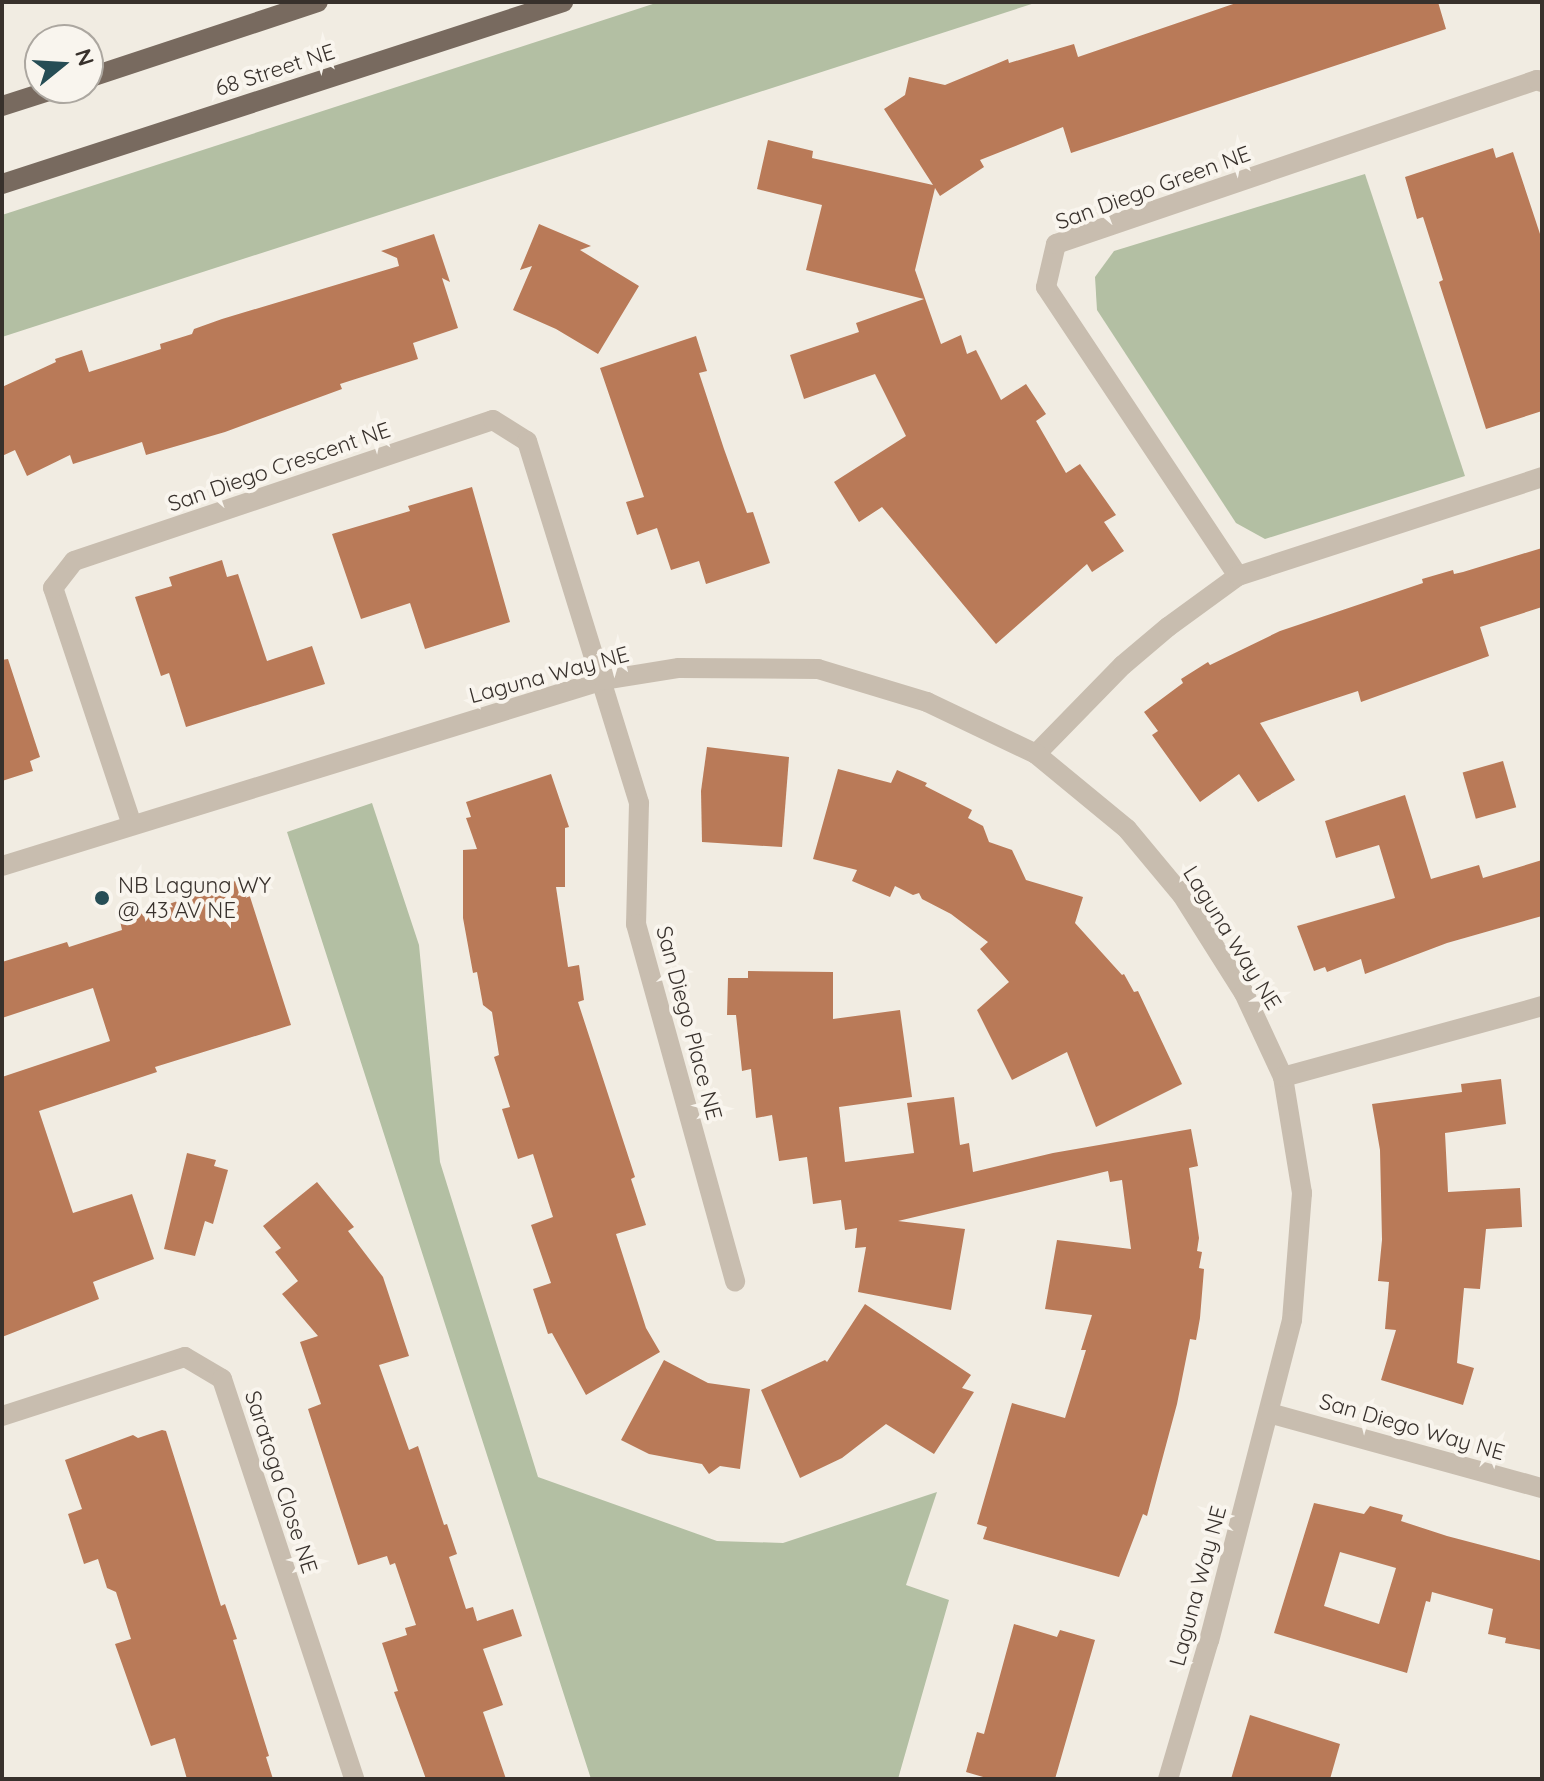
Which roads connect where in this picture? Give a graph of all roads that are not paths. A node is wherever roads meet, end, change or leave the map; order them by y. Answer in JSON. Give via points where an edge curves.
{"nodes":[{"id":1,"x":318,"y":2,"type":"edge"},
{"id":2,"x":563,"y":2,"type":"edge"},
{"id":3,"x":104,"y":73,"type":"edge"},
{"id":4,"x":1542,"y":82,"type":"edge"},
{"id":5,"x":24,"y":99,"type":"edge"},
{"id":6,"x":2,"y":106,"type":"edge"},
{"id":7,"x":2,"y":184,"type":"edge"},
{"id":8,"x":1542,"y":477,"type":"edge"},
{"id":9,"x":1238,"y":576,"type":"junction"},
{"id":10,"x":604,"y":680,"type":"junction"},
{"id":11,"x":1036,"y":754,"type":"junction"},
{"id":12,"x":132,"y":825,"type":"junction"},
{"id":13,"x":2,"y":866,"type":"edge"},
{"id":14,"x":1542,"y":1006,"type":"edge"},
{"id":15,"x":1283,"y":1077,"type":"junction"},
{"id":16,"x":735,"y":1282,"type":"dead end"},
{"id":17,"x":1269,"y":1413,"type":"junction"},
{"id":18,"x":2,"y":1416,"type":"edge"},
{"id":19,"x":1542,"y":1488,"type":"edge"},
{"id":20,"x":354,"y":1779,"type":"edge"},
{"id":21,"x":1168,"y":1779,"type":"edge"}],
"edges":[{"from":1,"to":3,"type":"main road"},
{"from":2,"to":7,"type":"main road","name":"68 Street NE"},
{"from":4,"to":9,"type":"street","name":"San Diego Green NE","via":[[1056,244],[1046,287]]},
{"from":5,"to":6,"type":"main road"},
{"from":8,"to":9,"type":"street"},
{"from":9,"to":11,"type":"street","via":[[1123,665]]},
{"from":10,"to":11,"type":"street","name":"Laguna Way NE","via":[[679,668],[818,669],[927,702]]},
{"from":10,"to":12,"type":"street","name":"Laguna Way NE"},
{"from":10,"to":12,"type":"street","name":"San Diego Crescent NE","via":[[527,441],[493,420],[74,561],[53,588]]},
{"from":10,"to":16,"type":"street","name":"San Diego Place NE","via":[[639,803],[636,924]]},
{"from":11,"to":15,"type":"street","name":"Laguna Way NE","via":[[1127,829],[1182,895],[1244,993]]},
{"from":12,"to":13,"type":"street","name":"Laguna Way NE"},
{"from":14,"to":15,"type":"street"},
{"from":15,"to":17,"type":"street","name":"Laguna Way NE","via":[[1302,1193],[1292,1320]]},
{"from":17,"to":19,"type":"street","name":"San Diego Way NE"},
{"from":17,"to":21,"type":"street","name":"Laguna Way NE"},
{"from":18,"to":20,"type":"street","name":"Saratoga Close NE","via":[[185,1357],[222,1379]]}]}
